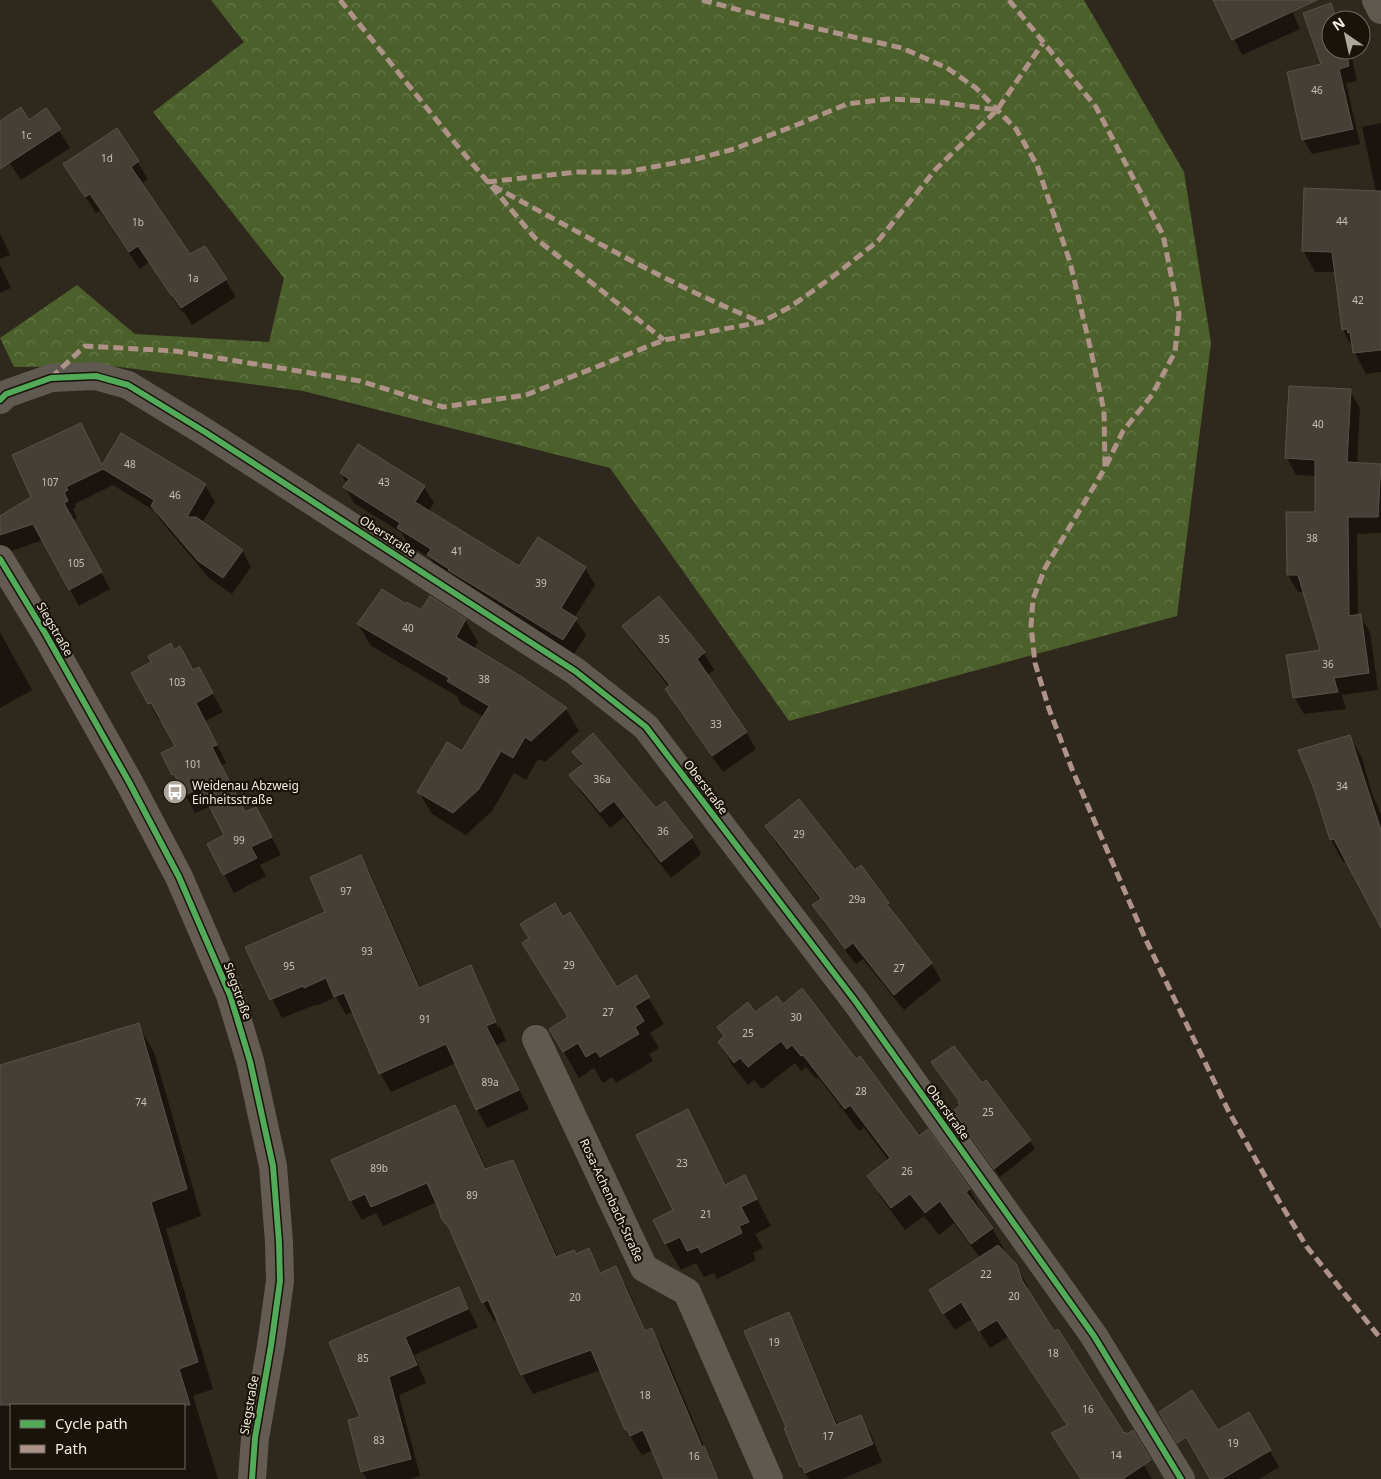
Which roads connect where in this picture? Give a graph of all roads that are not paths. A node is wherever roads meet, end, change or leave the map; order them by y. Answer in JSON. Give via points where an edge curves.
{"nodes":[{"id":1,"x":1376,"y":0,"type":"edge"},
{"id":2,"x":1381,"y":10,"type":"edge"},
{"id":3,"x":2,"y":392,"type":"edge"},
{"id":4,"x":0,"y":559,"type":"edge"},
{"id":5,"x":536,"y":1039,"type":"dead end"},
{"id":6,"x":252,"y":1479,"type":"edge"},
{"id":7,"x":768,"y":1479,"type":"edge"},
{"id":8,"x":1182,"y":1479,"type":"edge"}],
"edges":[{"from":1,"to":2,"type":"street"},
{"from":3,"to":8,"type":"street","name":"Oberstraße","via":[[51,378],[96,376],[128,384],[575,671],[646,727],[856,1002],[1094,1336]]},
{"from":4,"to":6,"type":"street","name":"Siegstraße","via":[[125,774],[179,877],[230,995],[250,1061],[273,1166],[280,1281],[255,1438]]},
{"from":5,"to":7,"type":"street","name":"Rosa-Achenbach-Straße","via":[[644,1268],[687,1292]]}]}
